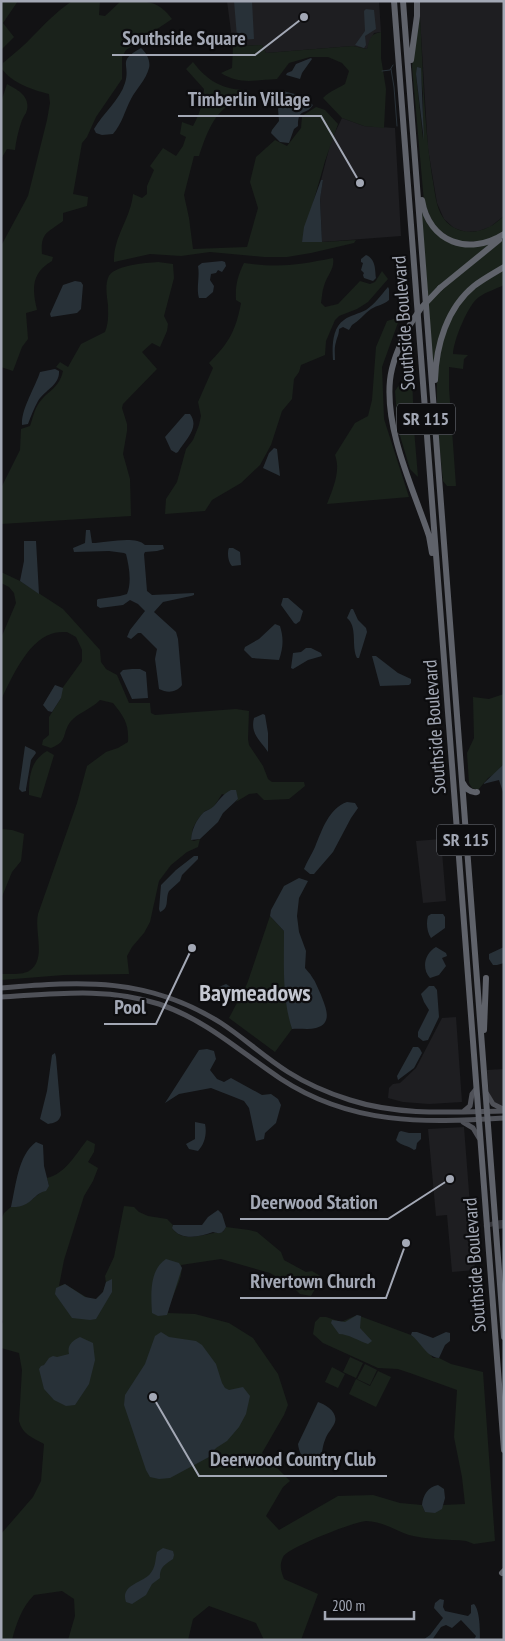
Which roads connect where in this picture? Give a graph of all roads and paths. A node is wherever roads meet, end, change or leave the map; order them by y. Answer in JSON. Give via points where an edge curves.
{"nodes":[{"id":1,"x":394,"y":1,"type":"edge"},
{"id":2,"x":403,"y":1,"type":"edge"},
{"id":3,"x":417,"y":1,"type":"edge"},
{"id":4,"x":410,"y":81,"type":"junction"},
{"id":5,"x":404,"y":131,"type":"junction"},
{"id":6,"x":416,"y":166,"type":"junction"},
{"id":7,"x":420,"y":228,"type":"junction"},
{"id":8,"x":504,"y":235,"type":"edge"},
{"id":9,"x":504,"y":267,"type":"edge"},
{"id":10,"x":425,"y":409,"type":"junction"},
{"id":11,"x":434,"y":411,"type":"junction"},
{"id":12,"x":440,"y":491,"type":"junction"},
{"id":13,"x":439,"y":592,"type":"junction"},
{"id":14,"x":462,"y":779,"type":"junction"},
{"id":15,"x":477,"y":792,"type":"dead end"},
{"id":16,"x":486,"y":978,"type":"dead end"},
{"id":17,"x":1,"y":988,"type":"edge"},
{"id":18,"x":1,"y":997,"type":"edge"},
{"id":19,"x":197,"y":1010,"type":"junction"},
{"id":20,"x":191,"y":1017,"type":"junction"},
{"id":21,"x":483,"y":1066,"type":"junction"},
{"id":22,"x":476,"y":1089,"type":"junction"},
{"id":23,"x":485,"y":1090,"type":"junction"},
{"id":24,"x":504,"y":1110,"type":"edge"},
{"id":25,"x":486,"y":1111,"type":"junction"},
{"id":26,"x":461,"y":1112,"type":"junction"},
{"id":27,"x":478,"y":1112,"type":"junction"},
{"id":28,"x":504,"y":1118,"type":"edge"},
{"id":29,"x":487,"y":1119,"type":"junction"},
{"id":30,"x":478,"y":1120,"type":"junction"},
{"id":31,"x":460,"y":1121,"type":"junction"},
{"id":32,"x":479,"y":1138,"type":"junction"},
{"id":33,"x":504,"y":1222,"type":"edge"},
{"id":34,"x":495,"y":1225,"type":"junction"},
{"id":35,"x":486,"y":1226,"type":"junction"},
{"id":36,"x":504,"y":1226,"type":"edge"},
{"id":37,"x":503,"y":1321,"type":"edge"},
{"id":38,"x":504,"y":1337,"type":"edge"},
{"id":39,"x":504,"y":1450,"type":"edge"}],
"edges":[{"from":1,"to":5,"type":"highway","name":"Southside Boulevard","number":"SR 115"},
{"from":2,"to":4,"type":"highway","name":"Southside Boulevard","number":"SR 115"},
{"from":3,"to":4,"type":"highway"},
{"from":4,"to":6,"type":"highway","name":"Southside Boulevard","number":"SR 115"},
{"from":5,"to":7,"type":"highway","via":[[410,138]]},
{"from":5,"to":10,"type":"highway","name":"Southside Boulevard","number":"SR 115"},
{"from":6,"to":7,"type":"highway","name":"Southside Boulevard","number":"SR 115"},
{"from":6,"to":8,"type":"highway","via":[[426,216],[444,237],[460,244],[476,245]]},
{"from":7,"to":11,"type":"highway","name":"Southside Boulevard","number":"SR 115"},
{"from":8,"to":13,"type":"highway","bridge":true,"via":[[421,308],[407,329],[390,381],[393,430],[429,536]]},
{"from":9,"to":11,"type":"highway","via":[[474,287],[450,316],[438,351]]},
{"from":10,"to":12,"type":"highway","via":[[434,487]]},
{"from":10,"to":13,"type":"highway","name":"Southside Boulevard","number":"SR 115"},
{"from":11,"to":12,"type":"highway","name":"Southside Boulevard","number":"SR 115"},
{"from":12,"to":14,"type":"highway","name":"Southside Boulevard","number":"SR 115"},
{"from":13,"to":22,"type":"highway","name":"Southside Boulevard","number":"SR 115"},
{"from":14,"to":15,"type":"highway","via":[[468,790]]},
{"from":14,"to":21,"type":"highway","name":"Southside Boulevard","number":"SR 115"},
{"from":16,"to":21,"type":"highway"},
{"from":17,"to":19,"type":"main road","via":[[95,983],[161,995]]},
{"from":18,"to":20,"type":"main road","via":[[62,992],[105,993],[138,998]]},
{"from":19,"to":20,"type":"main road"},
{"from":19,"to":26,"type":"main road","via":[[234,1032],[288,1072],[319,1089],[392,1109]]},
{"from":20,"to":31,"type":"main road","via":[[283,1080],[315,1097],[363,1114],[423,1121]]},
{"from":21,"to":23,"type":"highway","name":"Southside Boulevard","number":"SR 115"},
{"from":22,"to":26,"type":"main road","via":[[470,1106]]},
{"from":22,"to":27,"type":"highway","name":"Southside Boulevard","number":"SR 115"},
{"from":23,"to":24,"type":"main road","via":[[491,1102]]},
{"from":23,"to":25,"type":"highway","name":"Southside Boulevard","number":"SR 115"},
{"from":24,"to":25,"type":"main road"},
{"from":25,"to":27,"type":"main road"},
{"from":25,"to":29,"type":"highway","name":"Southside Boulevard","number":"SR 115"},
{"from":26,"to":27,"type":"main road"},
{"from":27,"to":30,"type":"highway","name":"Southside Boulevard","number":"SR 115"},
{"from":28,"to":29,"type":"main road"},
{"from":29,"to":30,"type":"main road"},
{"from":29,"to":34,"type":"highway","name":"Southside Boulevard","number":"SR 115"},
{"from":30,"to":31,"type":"main road"},
{"from":30,"to":32,"type":"highway","name":"Southside Boulevard","number":"SR 115"},
{"from":31,"to":32,"type":"main road","via":[[473,1128]]},
{"from":32,"to":35,"type":"highway","name":"Southside Boulevard","number":"SR 115"},
{"from":33,"to":34,"type":"street"},
{"from":34,"to":35,"type":"street"},
{"from":34,"to":36,"type":"street"},
{"from":34,"to":37,"type":"highway","name":"Southside Boulevard","number":"SR 115"},
{"from":35,"to":39,"type":"highway","name":"Southside Boulevard","number":"SR 115"},
{"from":37,"to":38,"type":"highway","name":"Southside Boulevard","number":"SR 115"}]}
